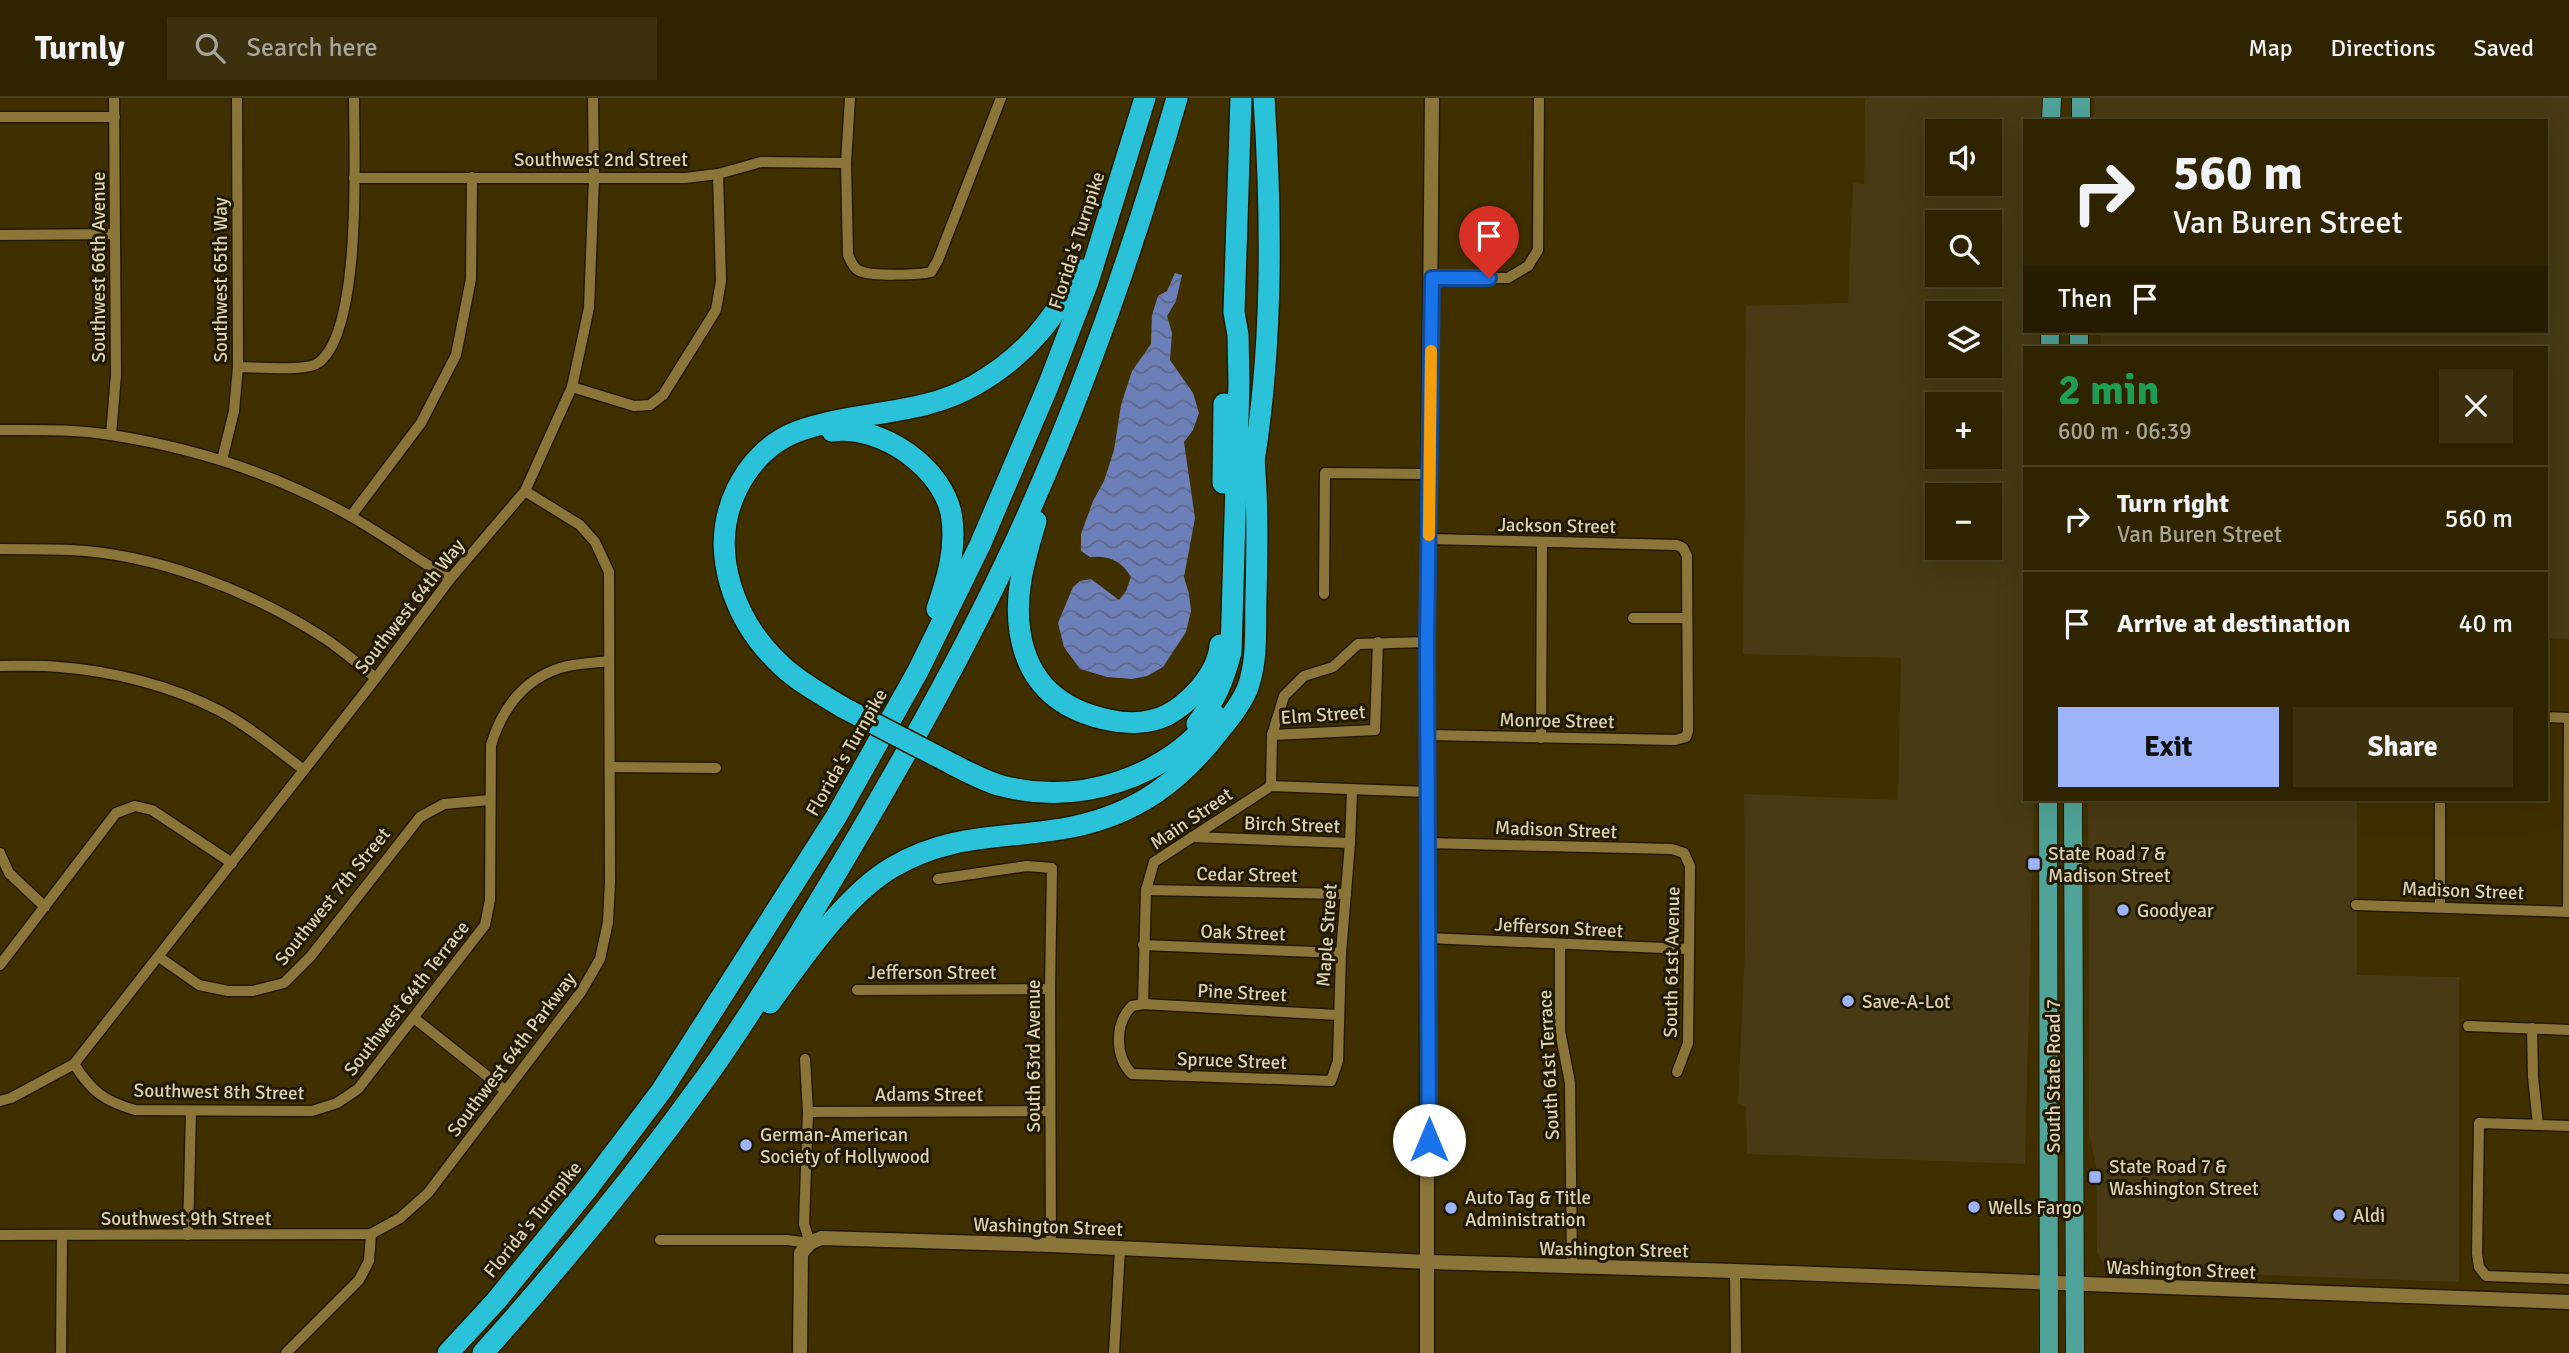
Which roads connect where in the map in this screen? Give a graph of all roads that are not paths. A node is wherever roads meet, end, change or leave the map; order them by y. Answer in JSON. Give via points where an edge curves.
{"nodes":[{"id":1,"x":114,"y":98,"type":"edge"},
{"id":2,"x":237,"y":98,"type":"edge"},
{"id":3,"x":354,"y":98,"type":"edge"},
{"id":4,"x":593,"y":98,"type":"edge"},
{"id":5,"x":849,"y":98,"type":"edge"},
{"id":6,"x":1001,"y":98,"type":"edge"},
{"id":7,"x":1146,"y":98,"type":"edge"},
{"id":8,"x":1177,"y":98,"type":"edge"},
{"id":9,"x":1241,"y":98,"type":"edge"},
{"id":10,"x":1264,"y":98,"type":"edge"},
{"id":11,"x":1432,"y":98,"type":"edge"},
{"id":12,"x":1539,"y":98,"type":"edge"},
{"id":13,"x":2052,"y":98,"type":"edge"},
{"id":14,"x":2081,"y":98,"type":"edge"},
{"id":15,"x":0,"y":117,"type":"edge"},
{"id":16,"x":115,"y":117,"type":"junction"},
{"id":17,"x":2052,"y":119,"type":"edge"},
{"id":18,"x":2081,"y":119,"type":"edge"},
{"id":19,"x":846,"y":163,"type":"junction"},
{"id":20,"x":718,"y":174,"type":"junction"},
{"id":21,"x":472,"y":177,"type":"junction"},
{"id":22,"x":354,"y":178,"type":"junction"},
{"id":23,"x":594,"y":178,"type":"junction"},
{"id":24,"x":1106,"y":226,"type":"junction"},
{"id":25,"x":0,"y":234,"type":"edge"},
{"id":26,"x":115,"y":234,"type":"junction"},
{"id":27,"x":1432,"y":278,"type":"junction"},
{"id":28,"x":1234,"y":312,"type":"junction"},
{"id":29,"x":238,"y":368,"type":"junction"},
{"id":30,"x":1081,"y":383,"type":"junction"},
{"id":31,"x":572,"y":387,"type":"junction"},
{"id":32,"x":0,"y":430,"type":"edge"},
{"id":33,"x":111,"y":435,"type":"junction"},
{"id":34,"x":222,"y":460,"type":"junction"},
{"id":35,"x":1254,"y":460,"type":"junction"},
{"id":36,"x":1429,"y":474,"type":"junction"},
{"id":37,"x":525,"y":491,"type":"junction"},
{"id":38,"x":351,"y":516,"type":"junction"},
{"id":39,"x":1429,"y":539,"type":"junction"},
{"id":40,"x":1542,"y":542,"type":"junction"},
{"id":41,"x":0,"y":549,"type":"edge"},
{"id":42,"x":450,"y":579,"type":"junction"},
{"id":43,"x":1324,"y":594,"type":"dead end"},
{"id":44,"x":1633,"y":618,"type":"dead end"},
{"id":45,"x":1687,"y":618,"type":"junction"},
{"id":46,"x":1378,"y":642,"type":"junction"},
{"id":47,"x":1427,"y":642,"type":"junction"},
{"id":48,"x":609,"y":661,"type":"junction"},
{"id":49,"x":0,"y":666,"type":"edge"},
{"id":50,"x":918,"y":671,"type":"junction"},
{"id":51,"x":376,"y":678,"type":"junction"},
{"id":52,"x":848,"y":703,"type":"junction"},
{"id":53,"x":2548,"y":717,"type":"edge"},
{"id":54,"x":2569,"y":718,"type":"edge"},
{"id":55,"x":1272,"y":735,"type":"junction"},
{"id":56,"x":1428,"y":735,"type":"junction"},
{"id":57,"x":1541,"y":738,"type":"junction"},
{"id":58,"x":2569,"y":739,"type":"edge"},
{"id":59,"x":956,"y":760,"type":"junction"},
{"id":60,"x":611,"y":767,"type":"junction"},
{"id":61,"x":716,"y":768,"type":"dead end"},
{"id":62,"x":304,"y":770,"type":"junction"},
{"id":63,"x":1271,"y":786,"type":"junction"},
{"id":64,"x":1352,"y":790,"type":"junction"},
{"id":65,"x":1428,"y":792,"type":"junction"},
{"id":66,"x":490,"y":800,"type":"junction"},
{"id":67,"x":2048,"y":801,"type":"edge"},
{"id":68,"x":2073,"y":801,"type":"edge"},
{"id":69,"x":2441,"y":801,"type":"edge"},
{"id":70,"x":1192,"y":837,"type":"junction"},
{"id":71,"x":1350,"y":843,"type":"junction"},
{"id":72,"x":1427,"y":843,"type":"junction"},
{"id":73,"x":0,"y":853,"type":"edge"},
{"id":74,"x":1684,"y":853,"type":"joint"},
{"id":75,"x":232,"y":863,"type":"junction"},
{"id":76,"x":938,"y":878,"type":"dead end"},
{"id":77,"x":1146,"y":890,"type":"junction"},
{"id":78,"x":1346,"y":894,"type":"junction"},
{"id":79,"x":2356,"y":905,"type":"dead end"},
{"id":80,"x":45,"y":907,"type":"junction"},
{"id":81,"x":2440,"y":907,"type":"junction"},
{"id":82,"x":2568,"y":912,"type":"edge"},
{"id":83,"x":2048,"y":916,"type":"junction"},
{"id":84,"x":1428,"y":938,"type":"junction"},
{"id":85,"x":2049,"y":940,"type":"junction"},
{"id":86,"x":1143,"y":945,"type":"junction"},
{"id":87,"x":1560,"y":945,"type":"junction"},
{"id":88,"x":1688,"y":949,"type":"junction"},
{"id":89,"x":1340,"y":953,"type":"junction"},
{"id":90,"x":159,"y":957,"type":"junction"},
{"id":91,"x":0,"y":965,"type":"edge"},
{"id":92,"x":2074,"y":966,"type":"junction"},
{"id":93,"x":1050,"y":989,"type":"junction"},
{"id":94,"x":858,"y":990,"type":"dead end"},
{"id":95,"x":1143,"y":1004,"type":"junction"},
{"id":96,"x":1338,"y":1015,"type":"junction"},
{"id":97,"x":414,"y":1018,"type":"junction"},
{"id":98,"x":2468,"y":1026,"type":"dead end"},
{"id":99,"x":2532,"y":1028,"type":"junction"},
{"id":100,"x":2569,"y":1030,"type":"edge"},
{"id":101,"x":805,"y":1059,"type":"dead end"},
{"id":102,"x":74,"y":1064,"type":"junction"},
{"id":103,"x":1677,"y":1072,"type":"dead end"},
{"id":104,"x":707,"y":1076,"type":"junction"},
{"id":105,"x":1331,"y":1081,"type":"joint"},
{"id":106,"x":506,"y":1091,"type":"junction"},
{"id":107,"x":0,"y":1101,"type":"edge"},
{"id":108,"x":337,"y":1103,"type":"joint"},
{"id":109,"x":191,"y":1111,"type":"junction"},
{"id":110,"x":1050,"y":1111,"type":"junction"},
{"id":111,"x":808,"y":1112,"type":"junction"},
{"id":112,"x":2538,"y":1125,"type":"junction"},
{"id":113,"x":2569,"y":1126,"type":"edge"},
{"id":114,"x":371,"y":1234,"type":"junction"},
{"id":115,"x":0,"y":1235,"type":"edge"},
{"id":116,"x":62,"y":1235,"type":"junction"},
{"id":117,"x":188,"y":1235,"type":"junction"},
{"id":118,"x":660,"y":1240,"type":"dead end"},
{"id":119,"x":810,"y":1243,"type":"junction"},
{"id":120,"x":1051,"y":1245,"type":"junction"},
{"id":121,"x":1120,"y":1249,"type":"junction"},
{"id":122,"x":1429,"y":1262,"type":"junction"},
{"id":123,"x":1572,"y":1267,"type":"junction"},
{"id":124,"x":1735,"y":1271,"type":"junction"},
{"id":125,"x":2569,"y":1279,"type":"edge"},
{"id":126,"x":2050,"y":1283,"type":"junction"},
{"id":127,"x":2075,"y":1284,"type":"junction"},
{"id":128,"x":2569,"y":1302,"type":"edge"},
{"id":129,"x":61,"y":1353,"type":"edge"},
{"id":130,"x":286,"y":1353,"type":"edge"},
{"id":131,"x":448,"y":1353,"type":"edge"},
{"id":132,"x":483,"y":1353,"type":"edge"},
{"id":133,"x":800,"y":1353,"type":"edge"},
{"id":134,"x":1114,"y":1353,"type":"edge"},
{"id":135,"x":1427,"y":1353,"type":"edge"},
{"id":136,"x":1736,"y":1353,"type":"edge"},
{"id":137,"x":2049,"y":1353,"type":"edge"},
{"id":138,"x":2075,"y":1353,"type":"edge"}],
"edges":[{"from":1,"to":16,"type":"street","name":"Southwest 66th Avenue"},
{"from":2,"to":29,"type":"street","name":"Southwest 65th Way"},
{"from":3,"to":22,"type":"street"},
{"from":4,"to":23,"type":"street","name":"Southwest 64th Way"},
{"from":5,"to":19,"type":"street"},
{"from":6,"to":19,"type":"street","via":[[931,272],[864,273],[854,268],[849,256]]},
{"from":7,"to":24,"type":"highway","name":"Florida's Turnpike"},
{"from":8,"to":30,"type":"highway","via":[[1125,266]]},
{"from":9,"to":28,"type":"highway"},
{"from":10,"to":35,"type":"highway","via":[[1270,230],[1264,379]]},
{"from":11,"to":27,"type":"street"},
{"from":12,"to":27,"type":"street","via":[[1538,250],[1528,266],[1508,278]]},
{"from":13,"to":17,"type":"main road"},
{"from":14,"to":18,"type":"main road"},
{"from":15,"to":16,"type":"street"},
{"from":16,"to":26,"type":"street","name":"Southwest 66th Avenue"},
{"from":19,"to":20,"type":"street","name":"Southwest 2nd Street","via":[[761,162]]},
{"from":20,"to":23,"type":"street","name":"Southwest 2nd Street"},
{"from":20,"to":31,"type":"street","via":[[721,281],[716,310],[663,395],[650,405],[634,406]]},
{"from":21,"to":22,"type":"street","name":"Southwest 2nd Street"},
{"from":21,"to":23,"type":"street","name":"Southwest 2nd Street"},
{"from":21,"to":38,"type":"street","via":[[471,279],[456,355],[421,423]]},
{"from":22,"to":29,"type":"street","via":[[351,281],[341,323],[327,351],[317,363],[301,367]]},
{"from":23,"to":31,"type":"street","name":"Southwest 64th Way","via":[[589,308]]},
{"from":24,"to":50,"type":"highway","name":"Florida's Turnpike","via":[[1019,458]]},
{"from":24,"to":52,"type":"highway","via":[[1058,310],[1007,365],[973,387],[927,405],[795,432],[769,447],[740,482],[729,505],[724,533],[724,557],[740,610],[783,667]]},
{"from":25,"to":26,"type":"street"},
{"from":26,"to":33,"type":"street","name":"Southwest 66th Avenue","via":[[116,375]]},
{"from":27,"to":36,"type":"street"},
{"from":28,"to":30,"type":"highway","via":[[1227,335],[1225,375],[1219,652],[1209,677],[1191,698],[1166,716],[1141,723],[1088,716],[1063,704],[1041,682],[1027,658],[1020,632],[1021,572]]},
{"from":28,"to":59,"type":"highway","via":[[1239,383],[1231,652],[1215,700],[1197,724],[1169,745],[1097,777],[1063,782],[1016,779]]},
{"from":29,"to":34,"type":"street","name":"Southwest 65th Way"},
{"from":30,"to":104,"type":"highway","via":[[1004,567],[932,710],[790,950]]},
{"from":31,"to":37,"type":"street","name":"Southwest 64th Way"},
{"from":32,"to":33,"type":"street"},
{"from":33,"to":34,"type":"street"},
{"from":34,"to":38,"type":"street","via":[[283,482]]},
{"from":35,"to":59,"type":"highway","via":[[1246,508],[1243,655],[1234,684],[1200,734],[1135,777],[1085,790],[1047,792],[1001,786]]},
{"from":35,"to":104,"type":"highway","via":[[1258,509],[1255,660],[1247,689],[1199,757],[1152,796],[1104,819],[944,844],[892,867],[838,915],[740,1045]]},
{"from":36,"to":39,"type":"street"},
{"from":36,"to":43,"type":"street","via":[[1325,473]]},
{"from":37,"to":42,"type":"street","name":"Southwest 64th Way"},
{"from":37,"to":48,"type":"street","name":"Southwest 64th Parkway","via":[[580,525],[595,542],[609,572]]},
{"from":38,"to":42,"type":"street"},
{"from":39,"to":40,"type":"street","name":"Jackson Street"},
{"from":39,"to":47,"type":"street"},
{"from":40,"to":45,"type":"street","name":"Jackson Street","via":[[1683,548],[1687,556]]},
{"from":40,"to":57,"type":"street"},
{"from":41,"to":51,"type":"street","via":[[72,550],[194,574],[239,592],[320,636]]},
{"from":42,"to":51,"type":"street","name":"Southwest 64th Way"},
{"from":44,"to":45,"type":"street"},
{"from":45,"to":57,"type":"street","name":"Monroe Street","via":[[1686,737]]},
{"from":46,"to":47,"type":"street"},
{"from":46,"to":55,"type":"street","via":[[1358,644],[1333,667],[1304,676],[1284,696]]},
{"from":46,"to":55,"type":"street","name":"Elm Street","via":[[1375,730]]},
{"from":47,"to":56,"type":"street"},
{"from":48,"to":60,"type":"street","name":"Southwest 64th Parkway"},
{"from":48,"to":66,"type":"street","name":"Southwest 64th Terrace","via":[[561,667],[533,680],[512,700],[491,745]]},
{"from":49,"to":62,"type":"street","via":[[95,671],[156,686],[219,711]]},
{"from":50,"to":52,"type":"highway","via":[[954,547],[952,516],[940,488],[922,465],[882,438],[841,430],[800,438],[779,448],[750,477],[734,514],[733,565],[754,614],[787,655]]},
{"from":50,"to":131,"type":"highway","name":"Florida's Turnpike","via":[[836,817],[662,1090],[579,1199]]},
{"from":51,"to":62,"type":"street","name":"Southwest 64th Way"},
{"from":52,"to":59,"type":"highway"},
{"from":53,"to":54,"type":"street"},
{"from":54,"to":58,"type":"street"},
{"from":55,"to":63,"type":"street"},
{"from":56,"to":57,"type":"street","name":"Monroe Street"},
{"from":56,"to":65,"type":"street"},
{"from":58,"to":82,"type":"street"},
{"from":60,"to":61,"type":"street"},
{"from":60,"to":106,"type":"street","name":"Southwest 64th Parkway","via":[[608,922],[600,959],[582,992]]},
{"from":62,"to":75,"type":"street","name":"Southwest 64th Way"},
{"from":63,"to":64,"type":"street"},
{"from":63,"to":70,"type":"street","name":"Main Street"},
{"from":64,"to":65,"type":"street"},
{"from":64,"to":71,"type":"street","name":"Maple Street"},
{"from":65,"to":72,"type":"street"},
{"from":66,"to":90,"type":"street","name":"Southwest 7th Street","via":[[444,804],[420,817],[311,956],[284,982],[253,991],[228,991],[199,985]]},
{"from":66,"to":97,"type":"street","name":"Southwest 64th Terrace","via":[[490,900],[485,925]]},
{"from":67,"to":83,"type":"main road","name":"South State Road 7"},
{"from":68,"to":92,"type":"main road","name":"South State Road 7"},
{"from":69,"to":81,"type":"street"},
{"from":70,"to":71,"type":"street","name":"Birch Street"},
{"from":70,"to":77,"type":"street","name":"Main Street","via":[[1154,862]]},
{"from":71,"to":78,"type":"street","name":"Maple Street"},
{"from":72,"to":74,"type":"street","name":"Madison Street","via":[[1672,849]]},
{"from":72,"to":84,"type":"street"},
{"from":73,"to":80,"type":"street","via":[[9,873]]},
{"from":74,"to":88,"type":"street","name":"South 61st Avenue","via":[[1690,866]]},
{"from":75,"to":80,"type":"street","via":[[152,810],[135,806],[116,813]]},
{"from":75,"to":90,"type":"street","name":"Southwest 64th Way"},
{"from":76,"to":93,"type":"street","name":"South 63rd Avenue","via":[[1052,867]]},
{"from":77,"to":78,"type":"street","name":"Cedar Street"},
{"from":77,"to":86,"type":"street","name":"Main Street"},
{"from":78,"to":89,"type":"street","name":"Maple Street"},
{"from":79,"to":81,"type":"street","name":"Madison Street"},
{"from":80,"to":91,"type":"street"},
{"from":81,"to":82,"type":"street","name":"Madison Street"},
{"from":83,"to":85,"type":"main road","name":"South State Road 7"},
{"from":83,"to":92,"type":"main road"},
{"from":84,"to":87,"type":"street","name":"Jefferson Street"},
{"from":84,"to":122,"type":"street"},
{"from":85,"to":92,"type":"main road"},
{"from":85,"to":126,"type":"main road","name":"South State Road 7"},
{"from":86,"to":89,"type":"street","name":"Oak Street"},
{"from":86,"to":95,"type":"street","name":"Main Street"},
{"from":87,"to":88,"type":"street","name":"Jefferson Street"},
{"from":87,"to":123,"type":"street","name":"South 61st Terrace","via":[[1560,1031],[1570,1083]]},
{"from":88,"to":103,"type":"street","name":"South 61st Avenue","via":[[1688,1043]]},
{"from":89,"to":96,"type":"street","name":"Maple Street"},
{"from":90,"to":102,"type":"street","name":"Southwest 64th Way"},
{"from":92,"to":127,"type":"main road","name":"South State Road 7"},
{"from":93,"to":94,"type":"street","name":"Jefferson Street"},
{"from":93,"to":110,"type":"street","name":"South 63rd Avenue"},
{"from":95,"to":96,"type":"street","name":"Pine Street"},
{"from":95,"to":105,"type":"street","name":"Spruce Street","via":[[1127,1012],[1119,1035],[1122,1064],[1132,1074]]},
{"from":96,"to":105,"type":"street","name":"Maple Street","via":[[1338,1061]]},
{"from":97,"to":106,"type":"street"},
{"from":97,"to":108,"type":"street","name":"Southwest 64th Terrace","via":[[358,1089]]},
{"from":98,"to":99,"type":"street"},
{"from":99,"to":100,"type":"street"},
{"from":99,"to":112,"type":"street"},
{"from":101,"to":111,"type":"street"},
{"from":102,"to":107,"type":"street"},
{"from":102,"to":109,"type":"street","name":"Southwest 8th Street","via":[[88,1086],[110,1103],[135,1110]]},
{"from":104,"to":132,"type":"highway"},
{"from":106,"to":114,"type":"street","name":"Southwest 64th Parkway","via":[[428,1193],[400,1218]]},
{"from":108,"to":109,"type":"street","name":"Southwest 8th Street","via":[[312,1111]]},
{"from":109,"to":117,"type":"street"},
{"from":110,"to":111,"type":"street","name":"Adams Street"},
{"from":110,"to":120,"type":"street","name":"South 63rd Avenue"},
{"from":111,"to":119,"type":"street","via":[[804,1224]]},
{"from":112,"to":113,"type":"street"},
{"from":112,"to":125,"type":"street","via":[[2479,1123],[2479,1267],[2486,1276]]},
{"from":114,"to":117,"type":"street","name":"Southwest 9th Street"},
{"from":114,"to":130,"type":"street","via":[[369,1261],[359,1280]]},
{"from":115,"to":116,"type":"street","name":"Southwest 9th Street"},
{"from":116,"to":117,"type":"street","name":"Southwest 9th Street"},
{"from":116,"to":129,"type":"street"},
{"from":118,"to":119,"type":"street","name":"Washington Street"},
{"from":119,"to":120,"type":"street","name":"Washington Street","via":[[821,1238]]},
{"from":119,"to":133,"type":"street","via":[[801,1253]]},
{"from":120,"to":121,"type":"street","name":"Washington Street"},
{"from":121,"to":122,"type":"street","name":"Washington Street"},
{"from":121,"to":134,"type":"street"},
{"from":122,"to":123,"type":"street","name":"Washington Street"},
{"from":122,"to":135,"type":"street"},
{"from":123,"to":124,"type":"street","name":"Washington Street"},
{"from":124,"to":126,"type":"street","name":"Washington Street"},
{"from":124,"to":136,"type":"street"},
{"from":126,"to":127,"type":"street","name":"Washington Street"},
{"from":126,"to":137,"type":"main road","name":"South State Road 7"},
{"from":127,"to":128,"type":"street","name":"Washington Street"},
{"from":127,"to":138,"type":"main road","name":"South State Road 7"}]}
